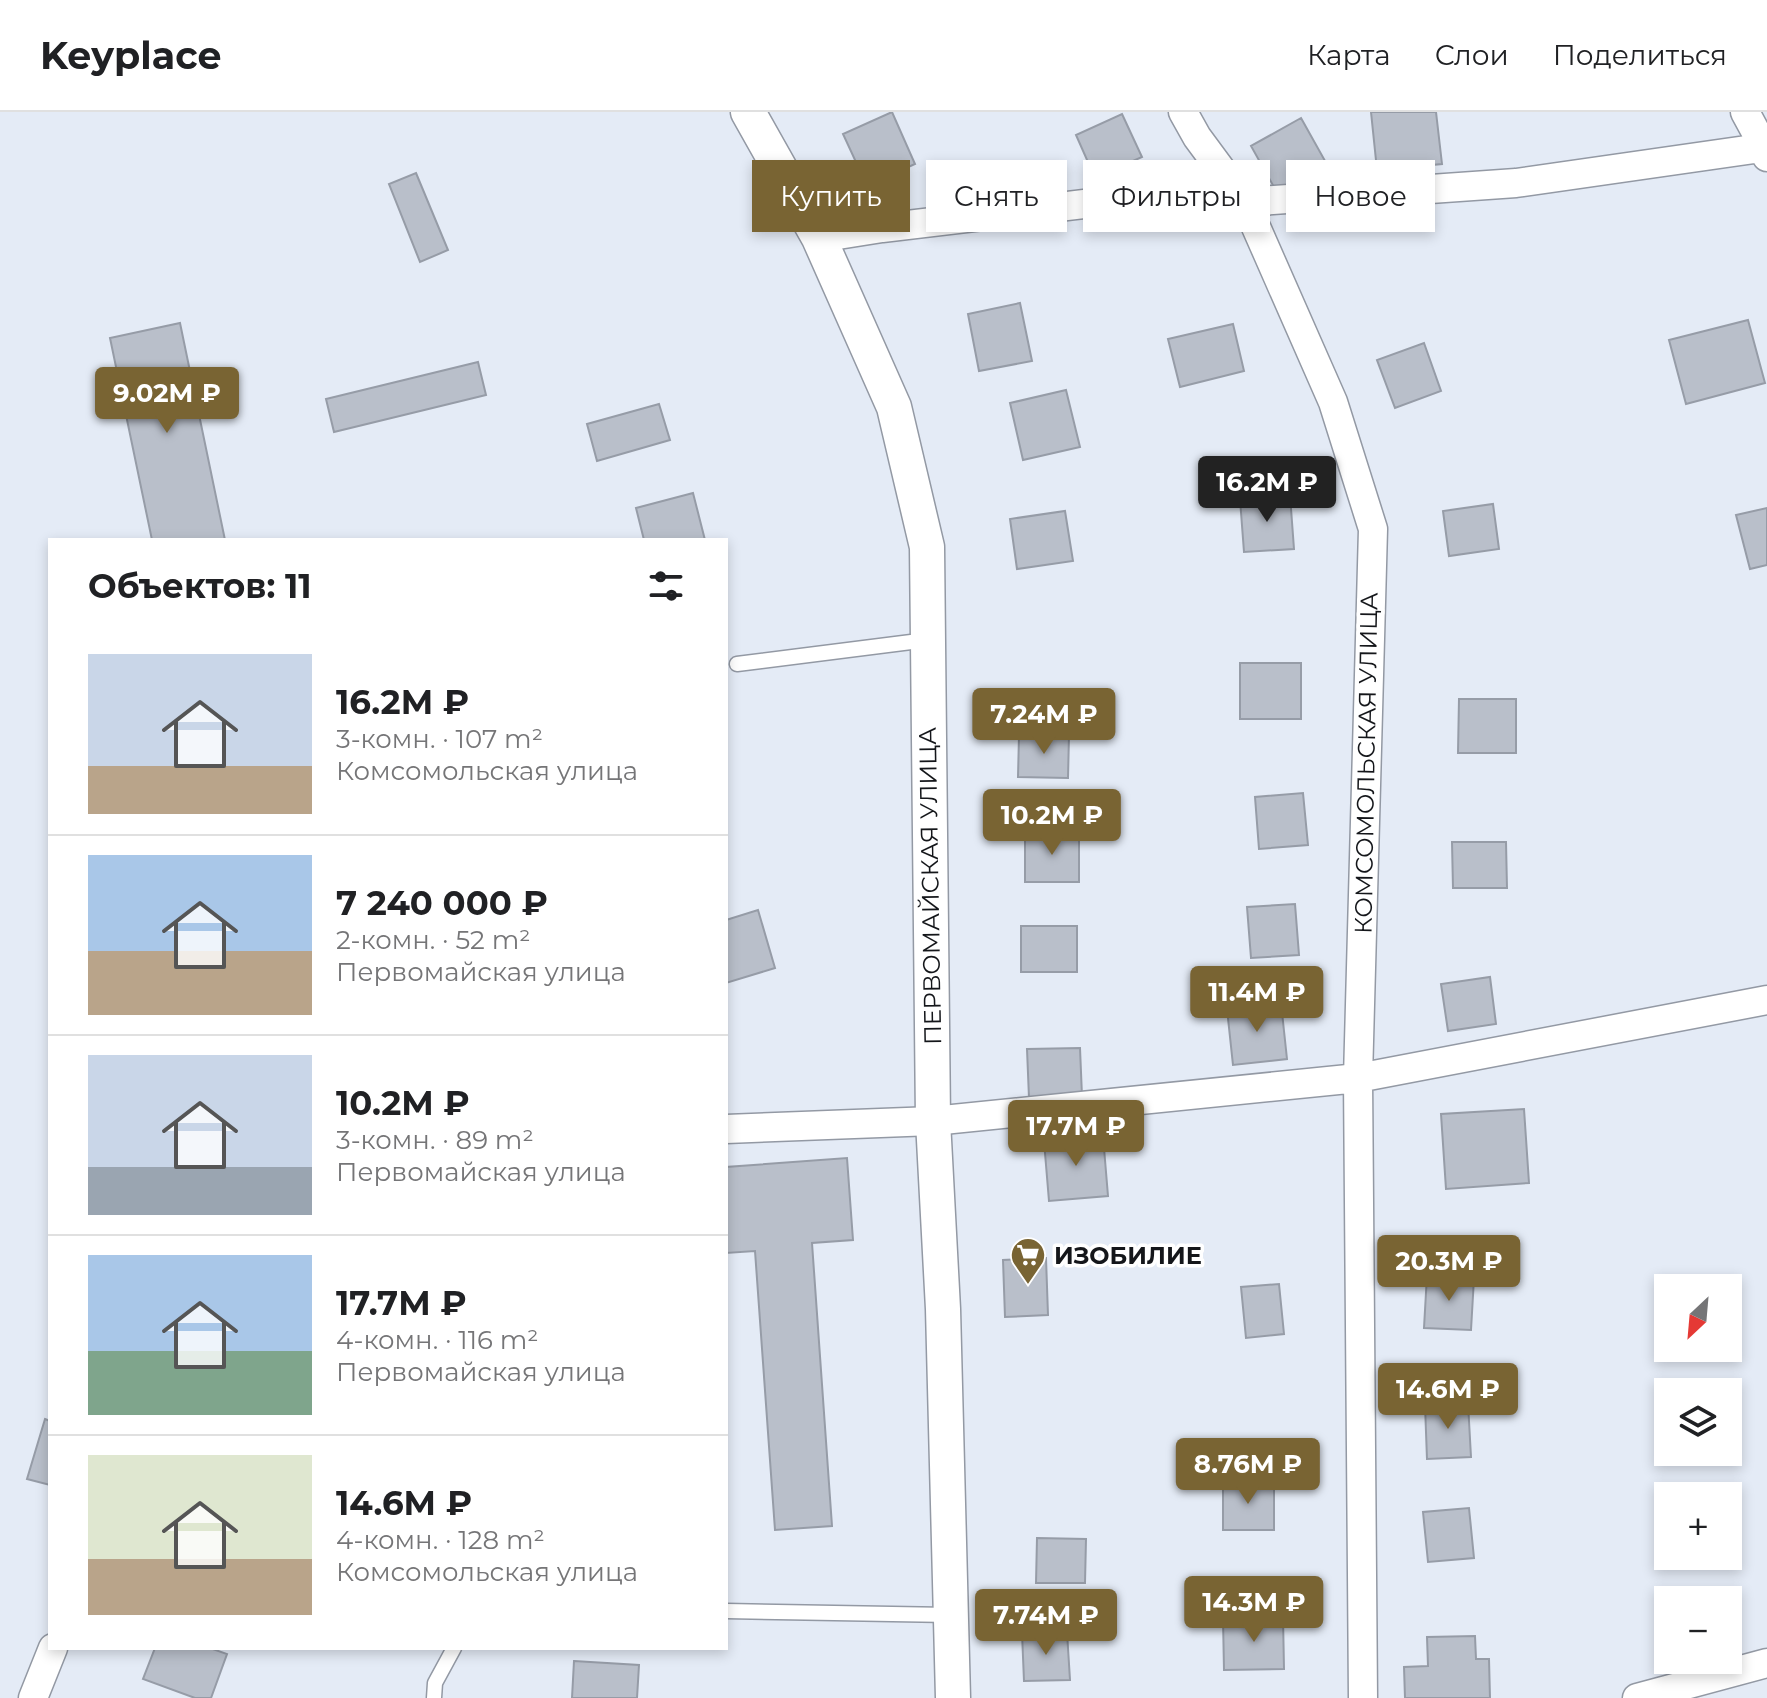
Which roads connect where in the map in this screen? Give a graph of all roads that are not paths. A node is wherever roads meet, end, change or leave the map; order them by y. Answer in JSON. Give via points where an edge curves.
{"nodes":[{"id":1,"x":748,"y":112,"type":"edge"},
{"id":2,"x":1183,"y":112,"type":"edge"},
{"id":3,"x":1745,"y":112,"type":"edge"},
{"id":4,"x":1766,"y":150,"type":"edge"},
{"id":5,"x":1214,"y":160,"type":"edge"},
{"id":6,"x":1270,"y":200,"type":"edge"},
{"id":7,"x":1083,"y":204,"type":"edge"},
{"id":8,"x":1258,"y":232,"type":"edge"},
{"id":9,"x":819,"y":238,"type":"junction"},
{"id":10,"x":928,"y":640,"type":"junction"},
{"id":11,"x":737,"y":664,"type":"dead end"},
{"id":12,"x":1767,"y":1000,"type":"edge"},
{"id":13,"x":1358,"y":1078,"type":"junction"},
{"id":14,"x":933,"y":1121,"type":"junction"},
{"id":15,"x":728,"y":1129,"type":"edge"},
{"id":16,"x":728,"y":1611,"type":"edge"},
{"id":17,"x":952,"y":1615,"type":"junction"},
{"id":18,"x":52,"y":1650,"type":"edge"},
{"id":19,"x":453,"y":1650,"type":"edge"},
{"id":20,"x":1767,"y":1663,"type":"edge"},
{"id":21,"x":33,"y":1698,"type":"edge"},
{"id":22,"x":434,"y":1698,"type":"edge"},
{"id":23,"x":953,"y":1698,"type":"edge"},
{"id":24,"x":1363,"y":1698,"type":"edge"},
{"id":25,"x":1637,"y":1698,"type":"edge"}],
"edges":[{"from":1,"to":9,"type":"street","name":"ПЕРВОМАЙСКАЯ УЛИЦА"},
{"from":2,"to":5,"type":"street","name":"КОМСОМОЛЬСКАЯ УЛИЦА"},
{"from":3,"to":4,"type":"street"},
{"from":4,"to":6,"type":"street","via":[[1516,183]]},
{"from":7,"to":9,"type":"street"},
{"from":8,"to":13,"type":"street","name":"КОМСОМОЛЬСКАЯ УЛИЦА","via":[[1333,402],[1373,529]]},
{"from":9,"to":10,"type":"street","name":"ПЕРВОМАЙСКАЯ УЛИЦА","via":[[894,407],[927,547]]},
{"from":10,"to":11,"type":"lane"},
{"from":10,"to":14,"type":"street","name":"ПЕРВОМАЙСКАЯ УЛИЦА"},
{"from":12,"to":13,"type":"street"},
{"from":13,"to":14,"type":"street"},
{"from":13,"to":24,"type":"street","name":"КОМСОМОЛЬСКАЯ УЛИЦА"},
{"from":14,"to":15,"type":"street"},
{"from":14,"to":17,"type":"street","name":"ПЕРВОМАЙСКАЯ УЛИЦА"},
{"from":16,"to":17,"type":"lane"},
{"from":17,"to":23,"type":"street","name":"ПЕРВОМАЙСКАЯ УЛИЦА"},
{"from":18,"to":21,"type":"street"},
{"from":19,"to":22,"type":"lane","via":[[435,1683]]},
{"from":20,"to":25,"type":"street"}]}
